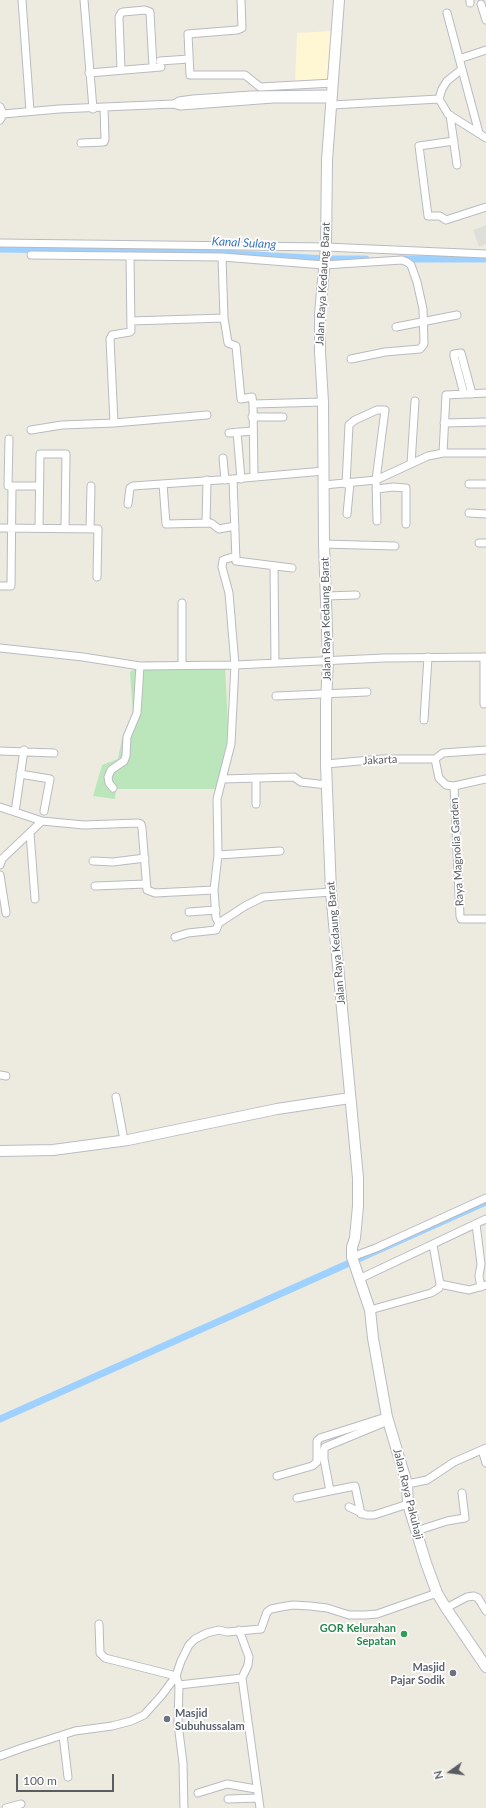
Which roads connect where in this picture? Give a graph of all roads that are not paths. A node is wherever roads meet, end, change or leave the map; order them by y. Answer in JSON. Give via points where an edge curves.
{"nodes":[{"id":1,"x":22,"y":0,"type":"edge"},
{"id":2,"x":84,"y":0,"type":"edge"},
{"id":3,"x":241,"y":0,"type":"edge"},
{"id":4,"x":339,"y":0,"type":"edge"},
{"id":5,"x":481,"y":4,"type":"dead end"},
{"id":6,"x":447,"y":13,"type":"dead end"},
{"id":7,"x":486,"y":20,"type":"edge"},
{"id":8,"x":486,"y":50,"type":"edge"},
{"id":9,"x":189,"y":59,"type":"junction"},
{"id":10,"x":459,"y":59,"type":"junction"},
{"id":11,"x":153,"y":67,"type":"junction"},
{"id":12,"x":462,"y":69,"type":"junction"},
{"id":13,"x":121,"y":70,"type":"junction"},
{"id":14,"x":90,"y":73,"type":"junction"},
{"id":15,"x":333,"y":83,"type":"junction"},
{"id":16,"x":332,"y":99,"type":"junction"},
{"id":17,"x":439,"y":99,"type":"junction"},
{"id":18,"x":104,"y":108,"type":"junction"},
{"id":19,"x":93,"y":109,"type":"junction"},
{"id":20,"x":30,"y":111,"type":"junction"},
{"id":21,"x":1,"y":114,"type":"edge"},
{"id":22,"x":450,"y":115,"type":"junction"},
{"id":23,"x":479,"y":133,"type":"junction"},
{"id":24,"x":486,"y":138,"type":"edge"},
{"id":25,"x":454,"y":141,"type":"junction"},
{"id":26,"x":81,"y":143,"type":"dead end"},
{"id":27,"x":457,"y":165,"type":"dead end"},
{"id":28,"x":486,"y":207,"type":"edge"},
{"id":29,"x":0,"y":244,"type":"edge"},
{"id":30,"x":486,"y":254,"type":"edge"},
{"id":31,"x":31,"y":255,"type":"dead end"},
{"id":32,"x":130,"y":256,"type":"junction"},
{"id":33,"x":222,"y":257,"type":"junction"},
{"id":34,"x":325,"y":258,"type":"junction"},
{"id":35,"x":457,"y":315,"type":"dead end"},
{"id":36,"x":224,"y":318,"type":"junction"},
{"id":37,"x":131,"y":321,"type":"junction"},
{"id":38,"x":424,"y":322,"type":"junction"},
{"id":39,"x":396,"y":327,"type":"dead end"},
{"id":40,"x":351,"y":359,"type":"dead end"},
{"id":41,"x":486,"y":393,"type":"edge"},
{"id":42,"x":464,"y":394,"type":"junction"},
{"id":43,"x":472,"y":394,"type":"junction"},
{"id":44,"x":415,"y":401,"type":"dead end"},
{"id":45,"x":323,"y":402,"type":"junction"},
{"id":46,"x":253,"y":404,"type":"junction"},
{"id":47,"x":207,"y":414,"type":"dead end"},
{"id":48,"x":283,"y":417,"type":"dead end"},
{"id":49,"x":252,"y":418,"type":"junction"},
{"id":50,"x":486,"y":422,"type":"edge"},
{"id":51,"x":114,"y":423,"type":"junction"},
{"id":52,"x":444,"y":423,"type":"junction"},
{"id":53,"x":31,"y":430,"type":"dead end"},
{"id":54,"x":253,"y":431,"type":"junction"},
{"id":55,"x":237,"y":432,"type":"junction"},
{"id":56,"x":229,"y":433,"type":"dead end"},
{"id":57,"x":9,"y":439,"type":"dead end"},
{"id":58,"x":443,"y":453,"type":"junction"},
{"id":59,"x":486,"y":453,"type":"edge"},
{"id":60,"x":223,"y":458,"type":"dead end"},
{"id":61,"x":411,"y":464,"type":"junction"},
{"id":62,"x":324,"y":471,"type":"junction"},
{"id":63,"x":254,"y":477,"type":"junction"},
{"id":64,"x":237,"y":479,"type":"junction"},
{"id":65,"x":207,"y":480,"type":"junction"},
{"id":66,"x":225,"y":480,"type":"junction"},
{"id":67,"x":376,"y":480,"type":"junction"},
{"id":68,"x":163,"y":484,"type":"junction"},
{"id":69,"x":348,"y":484,"type":"junction"},
{"id":70,"x":469,"y":484,"type":"dead end"},
{"id":71,"x":486,"y":484,"type":"edge"},
{"id":72,"x":324,"y":485,"type":"junction"},
{"id":73,"x":12,"y":486,"type":"junction"},
{"id":74,"x":39,"y":486,"type":"junction"},
{"id":75,"x":91,"y":486,"type":"dead end"},
{"id":76,"x":377,"y":489,"type":"junction"},
{"id":77,"x":128,"y":504,"type":"dead end"},
{"id":78,"x":469,"y":513,"type":"dead end"},
{"id":79,"x":347,"y":514,"type":"dead end"},
{"id":80,"x":486,"y":514,"type":"edge"},
{"id":81,"x":378,"y":521,"type":"dead end"},
{"id":82,"x":206,"y":523,"type":"junction"},
{"id":83,"x":406,"y":524,"type":"dead end"},
{"id":84,"x":235,"y":526,"type":"junction"},
{"id":85,"x":0,"y":528,"type":"edge"},
{"id":86,"x":12,"y":528,"type":"junction"},
{"id":87,"x":39,"y":528,"type":"junction"},
{"id":88,"x":65,"y":529,"type":"junction"},
{"id":89,"x":90,"y":529,"type":"junction"},
{"id":90,"x":324,"y":544,"type":"junction"},
{"id":91,"x":394,"y":546,"type":"dead end"},
{"id":92,"x":236,"y":556,"type":"junction"},
{"id":93,"x":274,"y":566,"type":"junction"},
{"id":94,"x":292,"y":568,"type":"dead end"},
{"id":95,"x":97,"y":577,"type":"dead end"},
{"id":96,"x":0,"y":586,"type":"edge"},
{"id":97,"x":356,"y":595,"type":"dead end"},
{"id":98,"x":326,"y":596,"type":"junction"},
{"id":99,"x":182,"y":603,"type":"dead end"},
{"id":100,"x":0,"y":648,"type":"edge"},
{"id":101,"x":428,"y":657,"type":"junction"},
{"id":102,"x":485,"y":657,"type":"edge"},
{"id":103,"x":328,"y":660,"type":"junction"},
{"id":104,"x":275,"y":663,"type":"junction"},
{"id":105,"x":182,"y":665,"type":"junction"},
{"id":106,"x":234,"y":665,"type":"junction"},
{"id":107,"x":140,"y":666,"type":"junction"},
{"id":108,"x":367,"y":692,"type":"dead end"},
{"id":109,"x":326,"y":694,"type":"junction"},
{"id":110,"x":276,"y":696,"type":"dead end"},
{"id":111,"x":484,"y":704,"type":"dead end"},
{"id":112,"x":424,"y":720,"type":"dead end"},
{"id":113,"x":0,"y":750,"type":"edge"},
{"id":114,"x":24,"y":750,"type":"junction"},
{"id":115,"x":486,"y":750,"type":"edge"},
{"id":116,"x":54,"y":753,"type":"dead end"},
{"id":117,"x":435,"y":759,"type":"junction"},
{"id":118,"x":326,"y":764,"type":"junction"},
{"id":119,"x":20,"y":774,"type":"junction"},
{"id":120,"x":256,"y":778,"type":"junction"},
{"id":121,"x":223,"y":779,"type":"junction"},
{"id":122,"x":486,"y":779,"type":"edge"},
{"id":123,"x":327,"y":786,"type":"junction"},
{"id":124,"x":454,"y":786,"type":"junction"},
{"id":125,"x":114,"y":788,"type":"dead end"},
{"id":126,"x":256,"y":804,"type":"dead end"},
{"id":127,"x":0,"y":807,"type":"edge"},
{"id":128,"x":44,"y":811,"type":"dead end"},
{"id":129,"x":15,"y":812,"type":"junction"},
{"id":130,"x":42,"y":821,"type":"junction"},
{"id":131,"x":30,"y":834,"type":"junction"},
{"id":132,"x":280,"y":851,"type":"dead end"},
{"id":133,"x":218,"y":855,"type":"junction"},
{"id":134,"x":145,"y":858,"type":"junction"},
{"id":135,"x":1,"y":861,"type":"edge"},
{"id":136,"x":93,"y":861,"type":"dead end"},
{"id":137,"x":0,"y":875,"type":"edge"},
{"id":138,"x":146,"y":884,"type":"junction"},
{"id":139,"x":95,"y":886,"type":"dead end"},
{"id":140,"x":214,"y":890,"type":"junction"},
{"id":141,"x":331,"y":892,"type":"junction"},
{"id":142,"x":35,"y":899,"type":"dead end"},
{"id":143,"x":216,"y":910,"type":"junction"},
{"id":144,"x":188,"y":912,"type":"dead end"},
{"id":145,"x":6,"y":913,"type":"dead end"},
{"id":146,"x":486,"y":919,"type":"edge"},
{"id":147,"x":219,"y":923,"type":"junction"},
{"id":148,"x":175,"y":937,"type":"dead end"},
{"id":149,"x":116,"y":1097,"type":"dead end"},
{"id":150,"x":350,"y":1098,"type":"junction"},
{"id":151,"x":124,"y":1140,"type":"junction"},
{"id":152,"x":0,"y":1151,"type":"edge"},
{"id":153,"x":486,"y":1198,"type":"edge"},
{"id":154,"x":486,"y":1219,"type":"edge"},
{"id":155,"x":476,"y":1224,"type":"junction"},
{"id":156,"x":433,"y":1245,"type":"junction"},
{"id":157,"x":353,"y":1259,"type":"junction"},
{"id":158,"x":358,"y":1276,"type":"junction"},
{"id":159,"x":440,"y":1284,"type":"junction"},
{"id":160,"x":483,"y":1286,"type":"edge"},
{"id":161,"x":370,"y":1310,"type":"junction"},
{"id":162,"x":388,"y":1419,"type":"junction"},
{"id":163,"x":484,"y":1449,"type":"edge"},
{"id":164,"x":486,"y":1463,"type":"edge"},
{"id":165,"x":277,"y":1476,"type":"dead end"},
{"id":166,"x":407,"y":1484,"type":"junction"},
{"id":167,"x":330,"y":1490,"type":"junction"},
{"id":168,"x":462,"y":1493,"type":"dead end"},
{"id":169,"x":297,"y":1498,"type":"dead end"},
{"id":170,"x":408,"y":1504,"type":"junction"},
{"id":171,"x":349,"y":1507,"type":"dead end"},
{"id":172,"x":361,"y":1514,"type":"junction"},
{"id":173,"x":416,"y":1531,"type":"junction"},
{"id":174,"x":437,"y":1593,"type":"junction"},
{"id":175,"x":446,"y":1608,"type":"junction"},
{"id":176,"x":486,"y":1611,"type":"edge"},
{"id":177,"x":99,"y":1624,"type":"dead end"},
{"id":178,"x":239,"y":1630,"type":"junction"},
{"id":179,"x":486,"y":1667,"type":"edge"},
{"id":180,"x":176,"y":1676,"type":"junction"},
{"id":181,"x":242,"y":1678,"type":"junction"},
{"id":182,"x":179,"y":1685,"type":"junction"},
{"id":183,"x":63,"y":1735,"type":"junction"},
{"id":184,"x":0,"y":1756,"type":"edge"},
{"id":185,"x":68,"y":1777,"type":"dead end"},
{"id":186,"x":256,"y":1789,"type":"junction"},
{"id":187,"x":198,"y":1793,"type":"dead end"},
{"id":188,"x":258,"y":1798,"type":"junction"},
{"id":189,"x":228,"y":1799,"type":"dead end"},
{"id":190,"x":21,"y":1804,"type":"dead end"},
{"id":191,"x":6,"y":1808,"type":"edge"},
{"id":192,"x":184,"y":1808,"type":"edge"},
{"id":193,"x":260,"y":1808,"type":"edge"}],
"edges":[{"from":1,"to":20,"type":"street"},
{"from":2,"to":14,"type":"street"},
{"from":3,"to":9,"type":"street","via":[[242,28],[188,34]]},
{"from":4,"to":15,"type":"street","name":"Jalan Raya Kedaung Barat"},
{"from":5,"to":7,"type":"street"},
{"from":6,"to":10,"type":"street"},
{"from":8,"to":10,"type":"street"},
{"from":9,"to":11,"type":"street"},
{"from":9,"to":15,"type":"street","via":[[190,75],[245,75],[260,87]]},
{"from":10,"to":12,"type":"street"},
{"from":11,"to":13,"type":"street"},
{"from":11,"to":13,"type":"street","via":[[150,12],[124,12],[120,14]]},
{"from":12,"to":17,"type":"street","via":[[447,81]]},
{"from":12,"to":23,"type":"street"},
{"from":13,"to":14,"type":"street"},
{"from":14,"to":19,"type":"street"},
{"from":15,"to":16,"type":"street","name":"Jalan Raya Kedaung Barat"},
{"from":16,"to":17,"type":"street"},
{"from":16,"to":18,"type":"street","via":[[319,96],[193,99],[173,104]]},
{"from":16,"to":34,"type":"street","name":"Jalan Raya Kedaung Barat","via":[[327,160]]},
{"from":17,"to":22,"type":"street"},
{"from":18,"to":19,"type":"street"},
{"from":18,"to":26,"type":"street","via":[[106,139],[104,142]]},
{"from":19,"to":20,"type":"street"},
{"from":20,"to":21,"type":"street"},
{"from":22,"to":23,"type":"street"},
{"from":22,"to":25,"type":"street"},
{"from":23,"to":24,"type":"street"},
{"from":25,"to":27,"type":"street"},
{"from":25,"to":28,"type":"street","via":[[419,146],[428,216],[440,216],[446,220]]},
{"from":29,"to":34,"type":"street"},
{"from":30,"to":34,"type":"street"},
{"from":31,"to":32,"type":"street"},
{"from":32,"to":33,"type":"street"},
{"from":32,"to":37,"type":"street"},
{"from":33,"to":34,"type":"street"},
{"from":33,"to":36,"type":"street"},
{"from":34,"to":38,"type":"street","via":[[407,262],[417,282]]},
{"from":34,"to":45,"type":"street","name":"Jalan Raya Kedaung Barat","via":[[320,314]]},
{"from":35,"to":38,"type":"street"},
{"from":36,"to":37,"type":"street"},
{"from":36,"to":46,"type":"street","via":[[228,343],[236,346],[242,399],[252,397]]},
{"from":37,"to":51,"type":"street","via":[[130,332],[112,335],[110,339]]},
{"from":38,"to":39,"type":"street"},
{"from":38,"to":40,"type":"street","via":[[425,340],[420,348]]},
{"from":41,"to":43,"type":"street"},
{"from":42,"to":43,"type":"street"},
{"from":42,"to":43,"type":"street","via":[[454,354],[461,353]]},
{"from":42,"to":52,"type":"street","via":[[446,395]]},
{"from":44,"to":61,"type":"street"},
{"from":45,"to":46,"type":"street"},
{"from":45,"to":62,"type":"street","name":"Jalan Raya Kedaung Barat"},
{"from":46,"to":49,"type":"street"},
{"from":47,"to":51,"type":"street"},
{"from":48,"to":49,"type":"street"},
{"from":49,"to":54,"type":"street"},
{"from":50,"to":52,"type":"street"},
{"from":51,"to":53,"type":"street","via":[[62,425]]},
{"from":52,"to":58,"type":"street"},
{"from":54,"to":55,"type":"street"},
{"from":54,"to":63,"type":"street"},
{"from":55,"to":56,"type":"street"},
{"from":55,"to":64,"type":"street"},
{"from":57,"to":73,"type":"street","via":[[8,486]]},
{"from":58,"to":59,"type":"street"},
{"from":58,"to":61,"type":"street","via":[[428,456]]},
{"from":60,"to":66,"type":"street"},
{"from":61,"to":67,"type":"street"},
{"from":62,"to":63,"type":"street"},
{"from":62,"to":72,"type":"street","name":"Jalan Raya Kedaung Barat"},
{"from":63,"to":64,"type":"street"},
{"from":64,"to":66,"type":"street"},
{"from":64,"to":84,"type":"street"},
{"from":65,"to":66,"type":"street"},
{"from":65,"to":68,"type":"street"},
{"from":65,"to":82,"type":"street"},
{"from":67,"to":69,"type":"street"},
{"from":67,"to":69,"type":"street","via":[[385,410],[377,410],[349,425]]},
{"from":67,"to":76,"type":"street"},
{"from":68,"to":77,"type":"street","via":[[132,486]]},
{"from":68,"to":82,"type":"street","via":[[166,524]]},
{"from":69,"to":72,"type":"street"},
{"from":69,"to":79,"type":"street"},
{"from":70,"to":71,"type":"street"},
{"from":72,"to":90,"type":"street","name":"Jalan Raya Kedaung Barat"},
{"from":73,"to":74,"type":"street"},
{"from":73,"to":86,"type":"street"},
{"from":74,"to":87,"type":"street"},
{"from":74,"to":88,"type":"street","via":[[40,454],[66,454]]},
{"from":75,"to":89,"type":"street"},
{"from":76,"to":81,"type":"street"},
{"from":76,"to":83,"type":"street","via":[[406,488]]},
{"from":78,"to":80,"type":"street"},
{"from":82,"to":84,"type":"street","via":[[219,529]]},
{"from":84,"to":92,"type":"street"},
{"from":85,"to":86,"type":"street"},
{"from":86,"to":87,"type":"street"},
{"from":86,"to":96,"type":"street","via":[[11,586]]},
{"from":87,"to":88,"type":"street"},
{"from":88,"to":89,"type":"street"},
{"from":89,"to":95,"type":"street","via":[[98,529]]},
{"from":90,"to":91,"type":"street"},
{"from":90,"to":98,"type":"street","name":"Jalan Raya Kedaung Barat"},
{"from":92,"to":93,"type":"street","via":[[237,562]]},
{"from":92,"to":106,"type":"street","via":[[223,560],[222,567],[229,593]]},
{"from":93,"to":94,"type":"street"},
{"from":93,"to":104,"type":"street"},
{"from":97,"to":98,"type":"street"},
{"from":98,"to":103,"type":"street","name":"Jalan Raya Kedaung Barat"},
{"from":99,"to":105,"type":"street"},
{"from":100,"to":107,"type":"street"},
{"from":101,"to":102,"type":"street"},
{"from":101,"to":103,"type":"street"},
{"from":101,"to":112,"type":"street"},
{"from":102,"to":111,"type":"street"},
{"from":103,"to":104,"type":"street"},
{"from":103,"to":109,"type":"street","name":"Jalan Raya Kedaung Barat"},
{"from":104,"to":106,"type":"street"},
{"from":105,"to":106,"type":"street"},
{"from":105,"to":107,"type":"street"},
{"from":106,"to":121,"type":"street","via":[[230,744]]},
{"from":107,"to":125,"type":"street","via":[[137,713],[127,737],[126,756],[124,761],[111,770],[108,777]]},
{"from":108,"to":109,"type":"street"},
{"from":109,"to":110,"type":"street"},
{"from":109,"to":118,"type":"street","name":"Jalan Raya Kedaung Barat"},
{"from":113,"to":114,"type":"street"},
{"from":114,"to":116,"type":"street"},
{"from":114,"to":119,"type":"street"},
{"from":115,"to":117,"type":"street","name":"Jakarta","via":[[443,753]]},
{"from":117,"to":118,"type":"street","name":"Jakarta","via":[[382,759]]},
{"from":117,"to":124,"type":"street","via":[[439,778],[446,786]]},
{"from":118,"to":123,"type":"street","name":"Jalan Raya Kedaung Barat"},
{"from":119,"to":128,"type":"street","via":[[50,779]]},
{"from":119,"to":129,"type":"street"},
{"from":120,"to":121,"type":"street"},
{"from":120,"to":123,"type":"street","via":[[294,776],[301,782]]},
{"from":120,"to":126,"type":"street"},
{"from":121,"to":133,"type":"street","via":[[217,799]]},
{"from":122,"to":124,"type":"street"},
{"from":123,"to":141,"type":"street","name":"Jalan Raya Kedaung Barat"},
{"from":124,"to":146,"type":"street","name":"Raya Magnolia Garden","via":[[461,918]]},
{"from":127,"to":129,"type":"street"},
{"from":129,"to":130,"type":"street"},
{"from":130,"to":131,"type":"street"},
{"from":130,"to":134,"type":"street","via":[[84,825],[140,824]]},
{"from":131,"to":135,"type":"street"},
{"from":131,"to":142,"type":"street"},
{"from":132,"to":133,"type":"street"},
{"from":133,"to":140,"type":"street"},
{"from":134,"to":136,"type":"street","via":[[113,862]]},
{"from":134,"to":138,"type":"street"},
{"from":137,"to":145,"type":"street"},
{"from":138,"to":139,"type":"street"},
{"from":138,"to":140,"type":"street","via":[[147,890],[155,893]]},
{"from":140,"to":143,"type":"street"},
{"from":141,"to":147,"type":"street","via":[[263,897]]},
{"from":141,"to":150,"type":"street","name":"Jalan Raya Kedaung Barat"},
{"from":143,"to":144,"type":"street"},
{"from":143,"to":147,"type":"street"},
{"from":147,"to":148,"type":"street","via":[[216,930]]},
{"from":149,"to":151,"type":"street"},
{"from":150,"to":151,"type":"street","via":[[277,1109]]},
{"from":150,"to":157,"type":"street","name":"Jalan Raya Kedaung Barat","via":[[358,1178]]},
{"from":151,"to":152,"type":"street","via":[[54,1150]]},
{"from":153,"to":157,"type":"street"},
{"from":154,"to":155,"type":"street"},
{"from":155,"to":156,"type":"street"},
{"from":155,"to":160,"type":"street","via":[[481,1264],[479,1276]]},
{"from":156,"to":158,"type":"street"},
{"from":156,"to":159,"type":"street"},
{"from":157,"to":158,"type":"street","name":"Jalan Raya Pakuhaji"},
{"from":158,"to":161,"type":"street","name":"Jalan Raya Pakuhaji"},
{"from":159,"to":160,"type":"street","via":[[469,1290]]},
{"from":159,"to":161,"type":"street","via":[[439,1288],[431,1293]]},
{"from":161,"to":162,"type":"street","name":"Jalan Raya Pakuhaji"},
{"from":162,"to":165,"type":"street","via":[[320,1438],[317,1441],[317,1462],[312,1466]]},
{"from":162,"to":166,"type":"street","name":"Jalan Raya Pakuhaji"},
{"from":162,"to":167,"type":"street","via":[[325,1447],[324,1459]]},
{"from":163,"to":164,"type":"street"},
{"from":163,"to":166,"type":"street","via":[[454,1462],[427,1480]]},
{"from":166,"to":170,"type":"street","name":"Jalan Raya Pakuhaji"},
{"from":167,"to":169,"type":"street"},
{"from":167,"to":172,"type":"street","via":[[355,1486]]},
{"from":168,"to":173,"type":"street","via":[[465,1518]]},
{"from":170,"to":172,"type":"street","via":[[374,1516]]},
{"from":170,"to":173,"type":"street","name":"Jalan Raya Pakuhaji"},
{"from":171,"to":172,"type":"street"},
{"from":173,"to":174,"type":"street","name":"Jalan Raya Pakuhaji"},
{"from":174,"to":175,"type":"street","name":"Jalan Raya Pakuhaji"},
{"from":174,"to":178,"type":"street","via":[[377,1614],[359,1616],[322,1607],[281,1606],[267,1612],[262,1628]]},
{"from":175,"to":176,"type":"street","via":[[474,1596]]},
{"from":175,"to":179,"type":"street","name":"Jalan Raya Pakuhaji"},
{"from":177,"to":180,"type":"street","via":[[99,1650],[102,1656]]},
{"from":178,"to":180,"type":"street","via":[[217,1631],[195,1639],[183,1656]]},
{"from":178,"to":181,"type":"street","via":[[249,1657]]},
{"from":180,"to":182,"type":"street"},
{"from":180,"to":183,"type":"street","via":[[144,1715],[112,1726]]},
{"from":181,"to":182,"type":"street"},
{"from":181,"to":186,"type":"street"},
{"from":182,"to":192,"type":"street","via":[[178,1724],[183,1762]]},
{"from":183,"to":184,"type":"street"},
{"from":183,"to":185,"type":"street"},
{"from":186,"to":187,"type":"street","via":[[227,1784]]},
{"from":186,"to":188,"type":"street"},
{"from":188,"to":189,"type":"street"},
{"from":188,"to":193,"type":"street"},
{"from":190,"to":191,"type":"street"}]}
